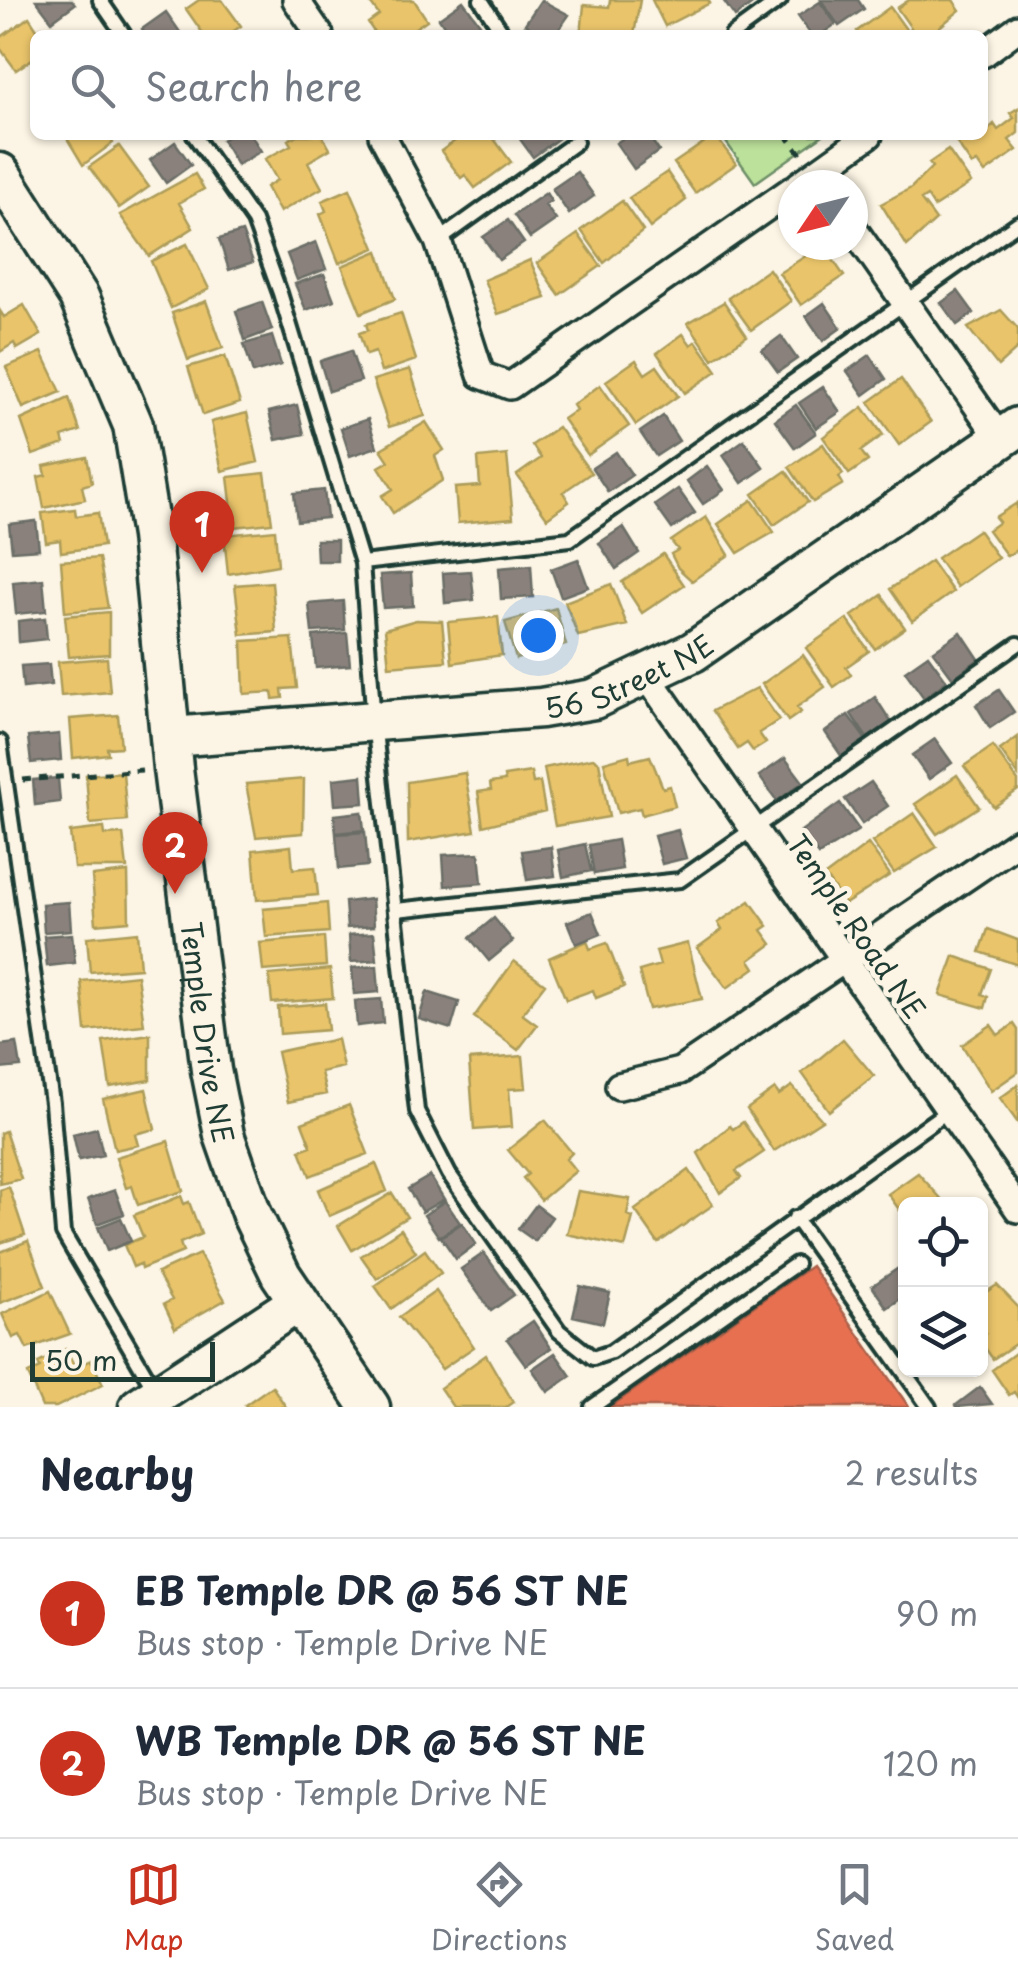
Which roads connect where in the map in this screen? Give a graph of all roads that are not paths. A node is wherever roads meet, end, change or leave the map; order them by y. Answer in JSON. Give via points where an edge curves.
{"nodes":[{"id":1,"x":100,"y":0,"type":"edge"},
{"id":2,"x":296,"y":0,"type":"edge"},
{"id":3,"x":481,"y":0,"type":"edge"},
{"id":4,"x":780,"y":0,"type":"edge"},
{"id":5,"x":1018,"y":28,"type":"edge"},
{"id":6,"x":121,"y":30,"type":"edge"},
{"id":7,"x":317,"y":30,"type":"edge"},
{"id":8,"x":501,"y":30,"type":"edge"},
{"id":9,"x":739,"y":30,"type":"edge"},
{"id":10,"x":988,"y":50,"type":"edge"},
{"id":11,"x":197,"y":140,"type":"edge"},
{"id":12,"x":385,"y":140,"type":"edge"},
{"id":13,"x":574,"y":140,"type":"edge"},
{"id":14,"x":864,"y":140,"type":"edge"},
{"id":15,"x":827,"y":170,"type":"edge"},
{"id":16,"x":0,"y":173,"type":"edge"},
{"id":17,"x":778,"y":199,"type":"edge"},
{"id":18,"x":1018,"y":223,"type":"edge"},
{"id":19,"x":438,"y":241,"type":"junction"},
{"id":20,"x":868,"y":249,"type":"edge"},
{"id":21,"x":905,"y":302,"type":"junction"},
{"id":22,"x":1009,"y":434,"type":"edge"},
{"id":23,"x":362,"y":563,"type":"junction"},
{"id":24,"x":1018,"y":644,"type":"edge"},
{"id":25,"x":647,"y":676,"type":"junction"},
{"id":26,"x":374,"y":722,"type":"junction"},
{"id":27,"x":172,"y":737,"type":"junction"},
{"id":28,"x":0,"y":742,"type":"edge"},
{"id":29,"x":753,"y":829,"type":"junction"},
{"id":30,"x":1018,"y":842,"type":"edge"},
{"id":31,"x":396,"y":910,"type":"junction"},
{"id":32,"x":846,"y":963,"type":"junction"},
{"id":33,"x":619,"y":1086,"type":"dead end"},
{"id":34,"x":949,"y":1110,"type":"junction"},
{"id":35,"x":1018,"y":1210,"type":"edge"},
{"id":36,"x":795,"y":1218,"type":"junction"},
{"id":37,"x":796,"y":1264,"type":"dead end"},
{"id":38,"x":297,"y":1303,"type":"junction"},
{"id":39,"x":154,"y":1403,"type":"edge"},
{"id":40,"x":370,"y":1407,"type":"edge"},
{"id":41,"x":592,"y":1407,"type":"edge"},
{"id":42,"x":929,"y":1407,"type":"edge"}],
"edges":[{"from":1,"to":6,"type":"lane"},
{"from":2,"to":7,"type":"street"},
{"from":3,"to":8,"type":"lane"},
{"from":4,"to":9,"type":"lane"},
{"from":5,"to":10,"type":"street"},
{"from":11,"to":23,"type":"lane","via":[[259,236]]},
{"from":12,"to":19,"type":"street"},
{"from":13,"to":19,"type":"lane"},
{"from":14,"to":15,"type":"street"},
{"from":16,"to":27,"type":"street","name":"Temple Drive NE","via":[[79,297],[134,425]]},
{"from":17,"to":19,"type":"street","via":[[510,386],[480,376]]},
{"from":18,"to":21,"type":"lane"},
{"from":20,"to":21,"type":"street"},
{"from":21,"to":22,"type":"street"},
{"from":21,"to":23,"type":"lane","via":[[570,539]]},
{"from":22,"to":25,"type":"street","name":"56 Street NE","via":[[694,652]]},
{"from":23,"to":26,"type":"lane"},
{"from":24,"to":29,"type":"lane"},
{"from":25,"to":26,"type":"street","name":"56 Street NE","via":[[594,698],[541,708]]},
{"from":25,"to":29,"type":"street","name":"Temple Road NE"},
{"from":26,"to":27,"type":"street","name":"56 Street NE"},
{"from":26,"to":31,"type":"lane"},
{"from":27,"to":38,"type":"street","name":"Temple Drive NE","via":[[210,1070],[224,1136],[252,1215]]},
{"from":28,"to":39,"type":"lane","via":[[64,1232]]},
{"from":29,"to":31,"type":"lane","via":[[680,880]]},
{"from":29,"to":32,"type":"street","name":"Temple Road NE"},
{"from":30,"to":32,"type":"street"},
{"from":31,"to":36,"type":"lane","via":[[417,1112],[449,1174],[576,1348],[593,1358],[611,1352]]},
{"from":32,"to":33,"type":"street","via":[[680,1072]]},
{"from":32,"to":34,"type":"street","name":"Temple Road NE"},
{"from":34,"to":35,"type":"street","name":"Temple Road NE"},
{"from":34,"to":36,"type":"lane"},
{"from":36,"to":42,"type":"lane"},
{"from":37,"to":41,"type":"lane"},
{"from":38,"to":39,"type":"street"},
{"from":38,"to":40,"type":"street","name":"Temple Drive NE"}]}
